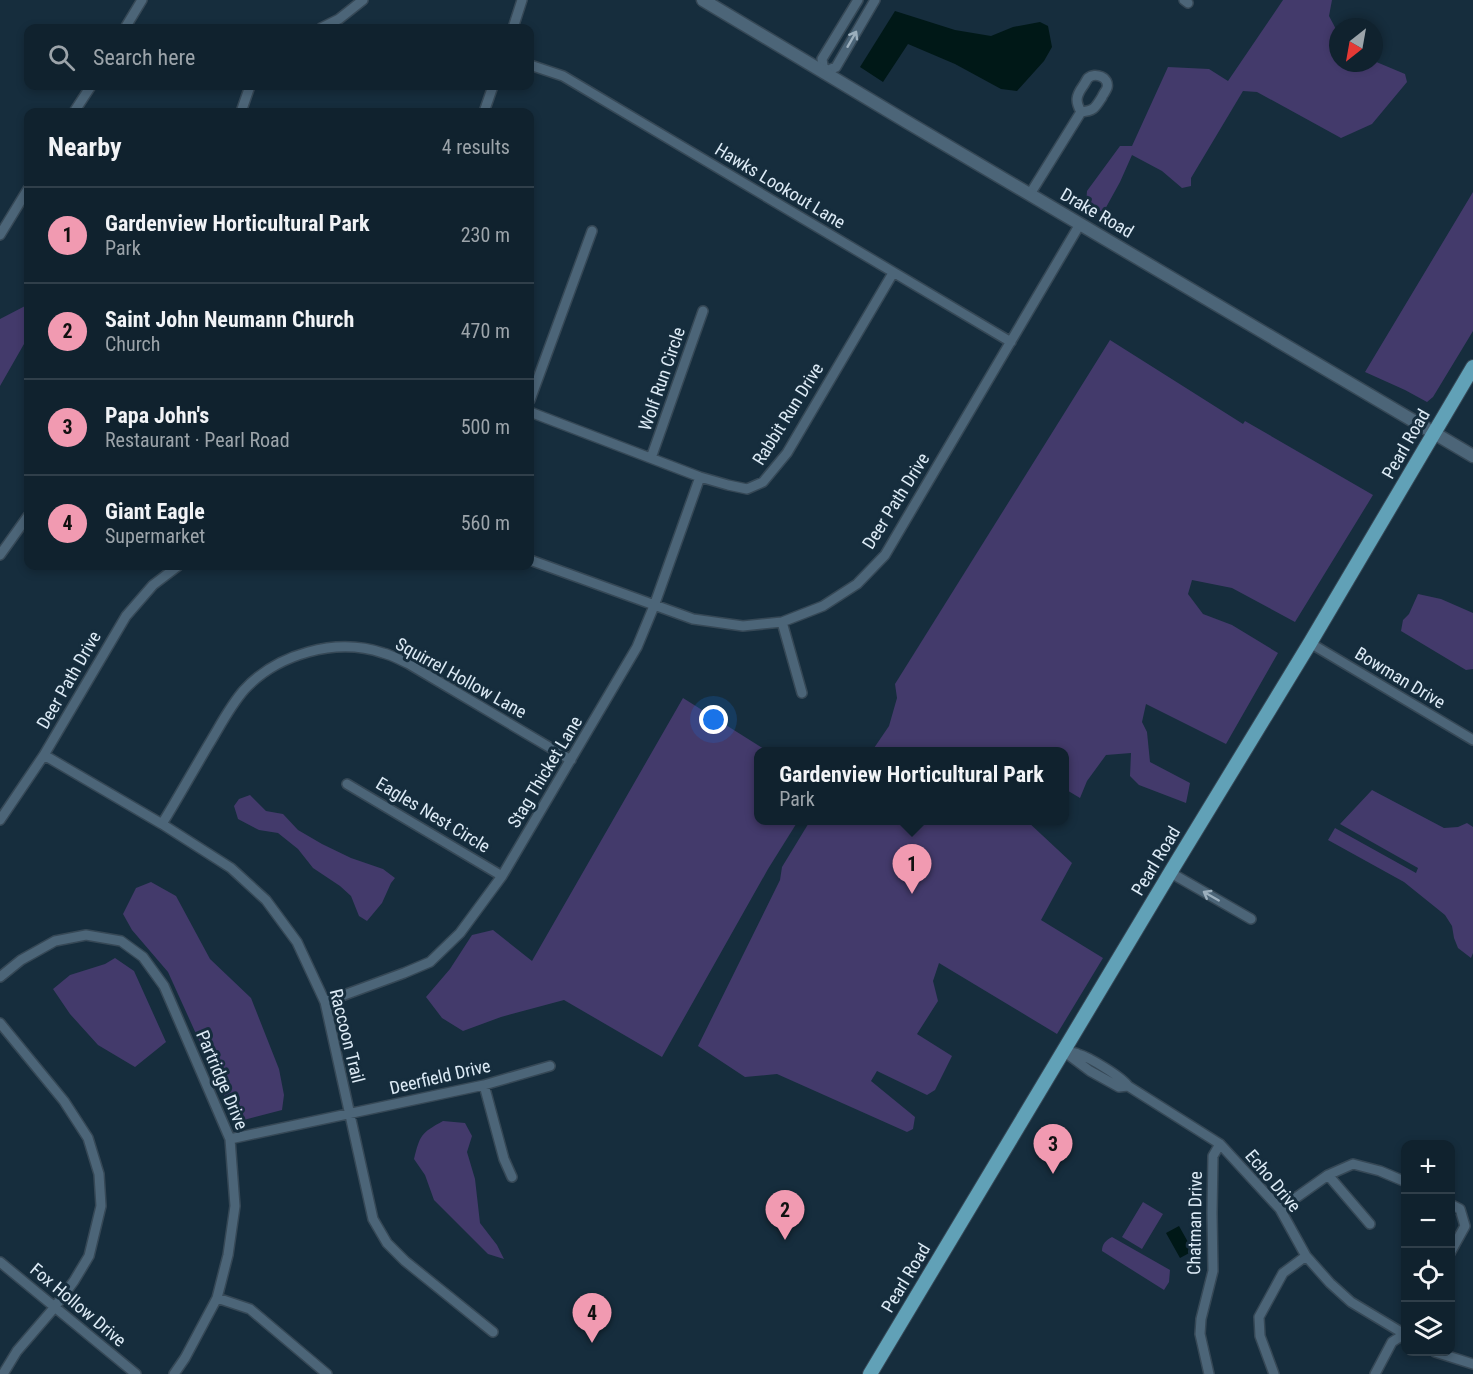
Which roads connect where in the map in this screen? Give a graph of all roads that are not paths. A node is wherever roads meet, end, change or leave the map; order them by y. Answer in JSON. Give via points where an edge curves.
{"nodes":[{"id":1,"x":142,"y":0,"type":"edge"},
{"id":2,"x":363,"y":0,"type":"edge"},
{"id":3,"x":522,"y":0,"type":"edge"},
{"id":4,"x":703,"y":0,"type":"edge"},
{"id":5,"x":858,"y":0,"type":"edge"},
{"id":6,"x":875,"y":0,"type":"edge"},
{"id":7,"x":127,"y":24,"type":"edge"},
{"id":8,"x":329,"y":24,"type":"edge"},
{"id":9,"x":514,"y":24,"type":"edge"},
{"id":10,"x":534,"y":66,"type":"edge"},
{"id":11,"x":824,"y":72,"type":"junction"},
{"id":12,"x":88,"y":90,"type":"edge"},
{"id":13,"x":249,"y":90,"type":"edge"},
{"id":14,"x":492,"y":90,"type":"edge"},
{"id":15,"x":77,"y":108,"type":"edge"},
{"id":16,"x":242,"y":108,"type":"edge"},
{"id":17,"x":485,"y":108,"type":"edge"},
{"id":18,"x":1081,"y":112,"type":"dead end"},
{"id":19,"x":1030,"y":194,"type":"junction"},
{"id":20,"x":24,"y":196,"type":"edge"},
{"id":21,"x":1080,"y":224,"type":"junction"},
{"id":22,"x":592,"y":231,"type":"dead end"},
{"id":23,"x":0,"y":235,"type":"edge"},
{"id":24,"x":893,"y":273,"type":"junction"},
{"id":25,"x":703,"y":311,"type":"dead end"},
{"id":26,"x":1011,"y":342,"type":"junction"},
{"id":27,"x":1473,"y":367,"type":"edge"},
{"id":28,"x":534,"y":389,"type":"edge"},
{"id":29,"x":534,"y":414,"type":"edge"},
{"id":30,"x":1433,"y":433,"type":"junction"},
{"id":31,"x":1473,"y":456,"type":"edge"},
{"id":32,"x":651,"y":458,"type":"junction"},
{"id":33,"x":700,"y":477,"type":"junction"},
{"id":34,"x":24,"y":522,"type":"edge"},
{"id":35,"x":0,"y":555,"type":"edge"},
{"id":36,"x":534,"y":561,"type":"edge"},
{"id":37,"x":173,"y":570,"type":"edge"},
{"id":38,"x":654,"y":606,"type":"junction"},
{"id":39,"x":782,"y":622,"type":"junction"},
{"id":40,"x":1310,"y":643,"type":"junction"},
{"id":41,"x":802,"y":693,"type":"dead end"},
{"id":42,"x":1473,"y":740,"type":"edge"},
{"id":43,"x":44,"y":755,"type":"junction"},
{"id":44,"x":571,"y":760,"type":"junction"},
{"id":45,"x":347,"y":784,"type":"dead end"},
{"id":46,"x":0,"y":820,"type":"edge"},
{"id":47,"x":162,"y":824,"type":"junction"},
{"id":48,"x":1170,"y":873,"type":"junction"},
{"id":49,"x":502,"y":876,"type":"junction"},
{"id":50,"x":1251,"y":919,"type":"dead end"},
{"id":51,"x":0,"y":977,"type":"edge"},
{"id":52,"x":325,"y":1002,"type":"junction"},
{"id":53,"x":0,"y":1023,"type":"edge"},
{"id":54,"x":1063,"y":1051,"type":"junction"},
{"id":55,"x":550,"y":1066,"type":"dead end"},
{"id":56,"x":484,"y":1085,"type":"junction"},
{"id":57,"x":349,"y":1113,"type":"junction"},
{"id":58,"x":230,"y":1139,"type":"junction"},
{"id":59,"x":1220,"y":1144,"type":"junction"},
{"id":60,"x":1328,"y":1174,"type":"junction"},
{"id":61,"x":512,"y":1177,"type":"dead end"},
{"id":62,"x":1401,"y":1180,"type":"edge"},
{"id":63,"x":1455,"y":1206,"type":"edge"},
{"id":64,"x":1280,"y":1209,"type":"junction"},
{"id":65,"x":1370,"y":1224,"type":"dead end"},
{"id":66,"x":1455,"y":1244,"type":"edge"},
{"id":67,"x":1306,"y":1256,"type":"junction"},
{"id":68,"x":0,"y":1262,"type":"edge"},
{"id":69,"x":217,"y":1298,"type":"junction"},
{"id":70,"x":54,"y":1308,"type":"junction"},
{"id":71,"x":493,"y":1332,"type":"dead end"},
{"id":72,"x":1401,"y":1332,"type":"edge"},
{"id":73,"x":1401,"y":1336,"type":"edge"},
{"id":74,"x":1448,"y":1356,"type":"edge"},
{"id":75,"x":1473,"y":1364,"type":"edge"},
{"id":76,"x":3,"y":1374,"type":"edge"},
{"id":77,"x":136,"y":1374,"type":"edge"},
{"id":78,"x":174,"y":1374,"type":"edge"},
{"id":79,"x":327,"y":1374,"type":"edge"},
{"id":80,"x":870,"y":1374,"type":"edge"},
{"id":81,"x":1209,"y":1374,"type":"edge"},
{"id":82,"x":1274,"y":1374,"type":"edge"},
{"id":83,"x":1375,"y":1374,"type":"edge"}],
"edges":[{"from":1,"to":7,"type":"street"},
{"from":2,"to":8,"type":"street"},
{"from":3,"to":9,"type":"street"},
{"from":4,"to":11,"type":"street","name":"Drake Road"},
{"from":5,"to":11,"type":"street","via":[[822,59]]},
{"from":11,"to":6,"type":"street","one_way":true,"via":[[836,67]]},
{"from":10,"to":24,"type":"street","name":"Hawks Lookout Lane","via":[[562,76]]},
{"from":11,"to":19,"type":"street","name":"Drake Road"},
{"from":12,"to":15,"type":"street"},
{"from":13,"to":16,"type":"street"},
{"from":14,"to":17,"type":"street"},
{"from":18,"to":19,"type":"street"},
{"from":19,"to":21,"type":"street","name":"Drake Road"},
{"from":20,"to":23,"type":"street"},
{"from":21,"to":26,"type":"street","name":"Deer Path Drive"},
{"from":21,"to":30,"type":"street","name":"Drake Road"},
{"from":22,"to":28,"type":"street"},
{"from":24,"to":26,"type":"street","name":"Hawks Lookout Lane"},
{"from":24,"to":33,"type":"street","name":"Rabbit Run Drive","via":[[787,453],[763,482],[747,489]]},
{"from":25,"to":32,"type":"street","name":"Wolf Run Circle"},
{"from":26,"to":39,"type":"street","name":"Deer Path Drive","via":[[885,555],[858,584],[823,606]]},
{"from":27,"to":30,"type":"main road","name":"Pearl Road"},
{"from":29,"to":32,"type":"street","name":"Rabbit Run Drive"},
{"from":30,"to":31,"type":"street","name":"Drake Road"},
{"from":30,"to":40,"type":"main road","name":"Pearl Road"},
{"from":32,"to":33,"type":"street","name":"Rabbit Run Drive"},
{"from":33,"to":38,"type":"street","name":"Stag Thicket Lane"},
{"from":34,"to":35,"type":"street"},
{"from":36,"to":38,"type":"street","name":"Deer Path Drive"},
{"from":37,"to":43,"type":"street","name":"Deer Path Drive","via":[[153,585],[126,616]]},
{"from":38,"to":39,"type":"street","name":"Deer Path Drive","via":[[693,619],[743,626]]},
{"from":38,"to":44,"type":"street","name":"Stag Thicket Lane","via":[[637,647]]},
{"from":39,"to":41,"type":"street"},
{"from":40,"to":42,"type":"street","name":"Bowman Drive"},
{"from":40,"to":48,"type":"main road","name":"Pearl Road"},
{"from":43,"to":46,"type":"street","name":"Deer Path Drive"},
{"from":43,"to":47,"type":"street","name":"Raccoon Trail"},
{"from":44,"to":47,"type":"street","name":"Squirrel Hollow Lane","via":[[383,652],[343,646],[323,649],[275,665],[243,691]]},
{"from":44,"to":49,"type":"street","name":"Stag Thicket Lane"},
{"from":45,"to":49,"type":"street","name":"Eagles Nest Circle"},
{"from":47,"to":52,"type":"street","name":"Raccoon Trail","via":[[231,868],[266,900],[297,942]]},
{"from":50,"to":48,"type":"street","one_way":true},
{"from":48,"to":54,"type":"main road","name":"Pearl Road"},
{"from":49,"to":52,"type":"street","name":"Stag Thicket Lane","via":[[460,933],[430,962]]},
{"from":51,"to":58,"type":"street","name":"Partridge Drive","via":[[55,941],[86,935],[121,941],[143,957],[164,986]]},
{"from":52,"to":57,"type":"street","name":"Raccoon Trail"},
{"from":53,"to":70,"type":"street","via":[[64,1101],[88,1138],[99,1174],[101,1206],[89,1256]]},
{"from":54,"to":59,"type":"street","name":"Echo Drive","via":[[1090,1071],[1119,1087],[1128,1086]]},
{"from":54,"to":80,"type":"main road","name":"Pearl Road"},
{"from":55,"to":56,"type":"street","name":"Deerfield Drive"},
{"from":56,"to":57,"type":"street","name":"Deerfield Drive"},
{"from":56,"to":61,"type":"street"},
{"from":57,"to":58,"type":"street","name":"Deerfield Drive"},
{"from":57,"to":71,"type":"street","name":"Raccoon Trail","via":[[373,1218],[387,1243]]},
{"from":58,"to":69,"type":"street","name":"Partridge Drive","via":[[235,1206]]},
{"from":59,"to":64,"type":"street","name":"Echo Drive"},
{"from":59,"to":81,"type":"street","name":"Chatman Drive","via":[[1213,1156],[1214,1271],[1200,1334]]},
{"from":60,"to":62,"type":"street","via":[[1353,1164]]},
{"from":60,"to":64,"type":"street"},
{"from":60,"to":65,"type":"street"},
{"from":63,"to":66,"type":"street","via":[[1460,1209],[1465,1227]]},
{"from":64,"to":67,"type":"street","name":"Echo Drive"},
{"from":67,"to":72,"type":"street","name":"Echo Drive","via":[[1351,1302]]},
{"from":67,"to":82,"type":"street","via":[[1283,1273],[1259,1317],[1260,1336]]},
{"from":68,"to":70,"type":"street","name":"Fox Hollow Drive"},
{"from":69,"to":78,"type":"street","name":"Partridge Drive"},
{"from":69,"to":79,"type":"street","via":[[250,1310]]},
{"from":70,"to":76,"type":"street"},
{"from":70,"to":77,"type":"street","name":"Fox Hollow Drive"},
{"from":73,"to":83,"type":"street","via":[[1392,1342]]},
{"from":74,"to":75,"type":"street"}]}
